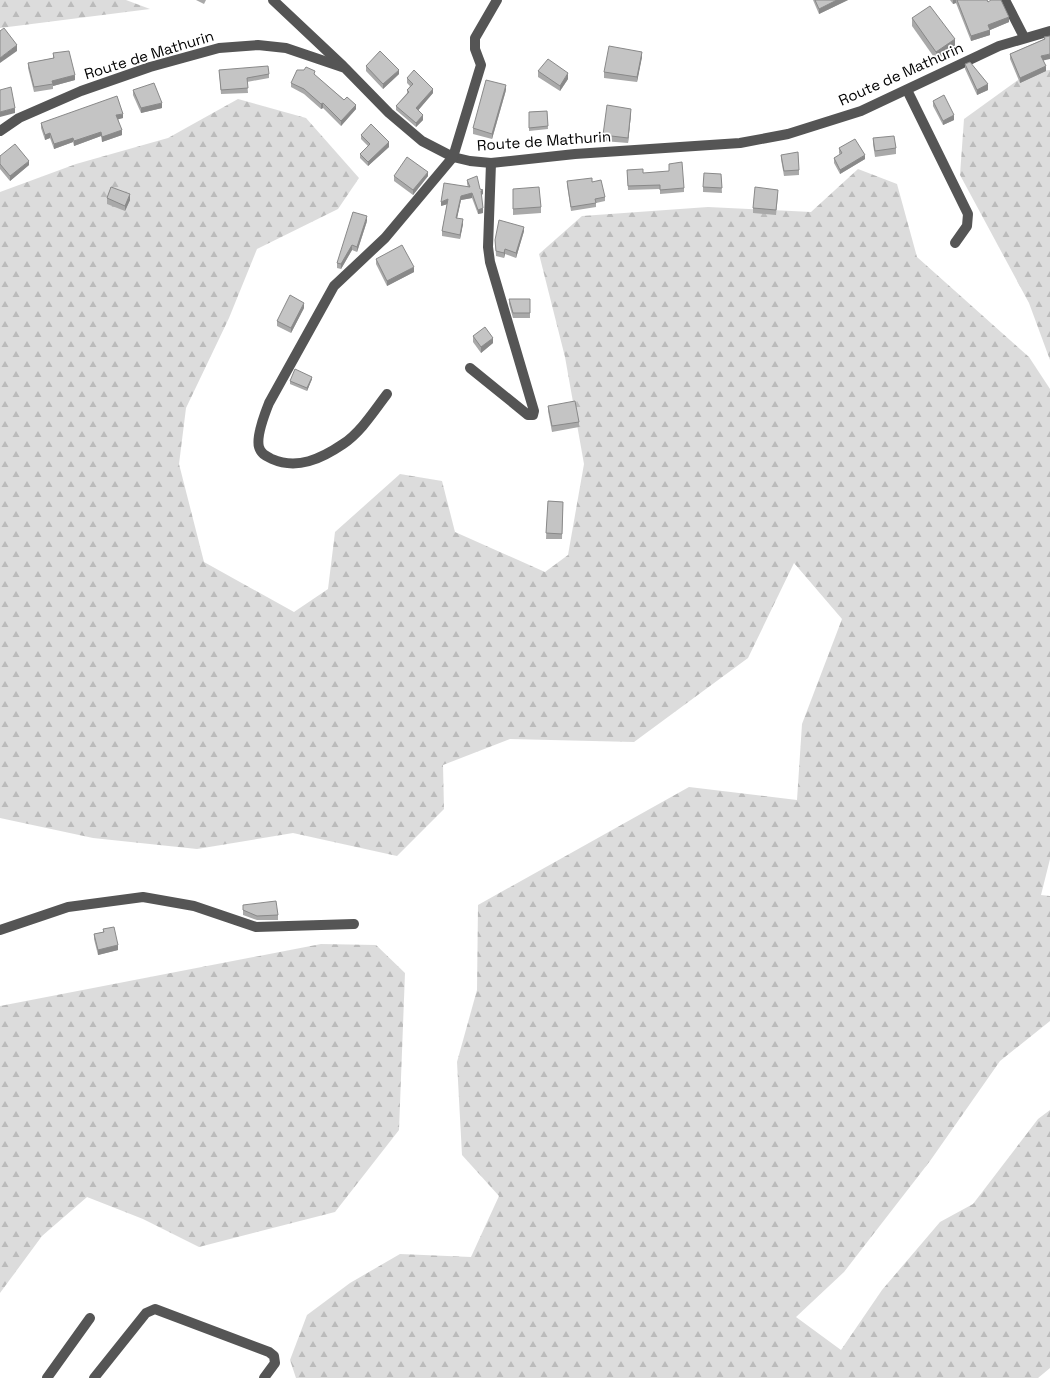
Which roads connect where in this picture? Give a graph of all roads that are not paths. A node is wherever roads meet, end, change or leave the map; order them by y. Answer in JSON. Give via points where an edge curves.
{"nodes":[{"id":1,"x":273,"y":0,"type":"edge"},
{"id":2,"x":497,"y":0,"type":"edge"},
{"id":3,"x":1005,"y":0,"type":"edge"},
{"id":4,"x":1050,"y":31,"type":"edge"},
{"id":5,"x":1024,"y":37,"type":"junction"},
{"id":6,"x":344,"y":68,"type":"junction"},
{"id":7,"x":907,"y":90,"type":"junction"},
{"id":8,"x":0,"y":131,"type":"edge"},
{"id":9,"x":452,"y":157,"type":"junction"},
{"id":10,"x":491,"y":163,"type":"junction"},
{"id":11,"x":955,"y":243,"type":"dead end"},
{"id":12,"x":470,"y":368,"type":"dead end"},
{"id":13,"x":387,"y":394,"type":"dead end"},
{"id":14,"x":354,"y":924,"type":"dead end"},
{"id":15,"x":0,"y":930,"type":"edge"},
{"id":16,"x":90,"y":1318,"type":"dead end"},
{"id":17,"x":47,"y":1378,"type":"edge"},
{"id":18,"x":94,"y":1378,"type":"edge"},
{"id":19,"x":264,"y":1378,"type":"edge"}],
"edges":[{"from":1,"to":6,"type":"street"},
{"from":2,"to":9,"type":"street","via":[[475,38],[474,44],[481,65]]},
{"from":3,"to":5,"type":"street"},
{"from":4,"to":5,"type":"street","name":"Route de Mathurin"},
{"from":5,"to":7,"type":"street","name":"Route de Mathurin","via":[[999,46]]},
{"from":6,"to":8,"type":"street","name":"Route de Mathurin","via":[[286,48],[258,45],[219,48],[150,67],[81,91],[19,118]]},
{"from":6,"to":9,"type":"street","name":"Route de Mathurin","via":[[402,125],[422,141]]},
{"from":7,"to":10,"type":"street","name":"Route de Mathurin","via":[[861,111],[788,134],[740,143],[575,154]]},
{"from":7,"to":11,"type":"street","via":[[968,214],[967,226]]},
{"from":9,"to":10,"type":"street","name":"Route de Mathurin"},
{"from":9,"to":13,"type":"street","via":[[385,238],[343,277],[328,295],[269,403],[263,417],[258,445],[264,455],[287,465],[319,458],[354,435]]},
{"from":10,"to":12,"type":"street","via":[[488,247],[490,262],[534,411],[533,415],[528,415]]},
{"from":14,"to":15,"type":"street","via":[[256,927],[194,906],[143,897],[68,908]]},
{"from":16,"to":17,"type":"street"},
{"from":18,"to":19,"type":"street","via":[[146,1313],[156,1309],[269,1352],[274,1356],[275,1363]]}]}
